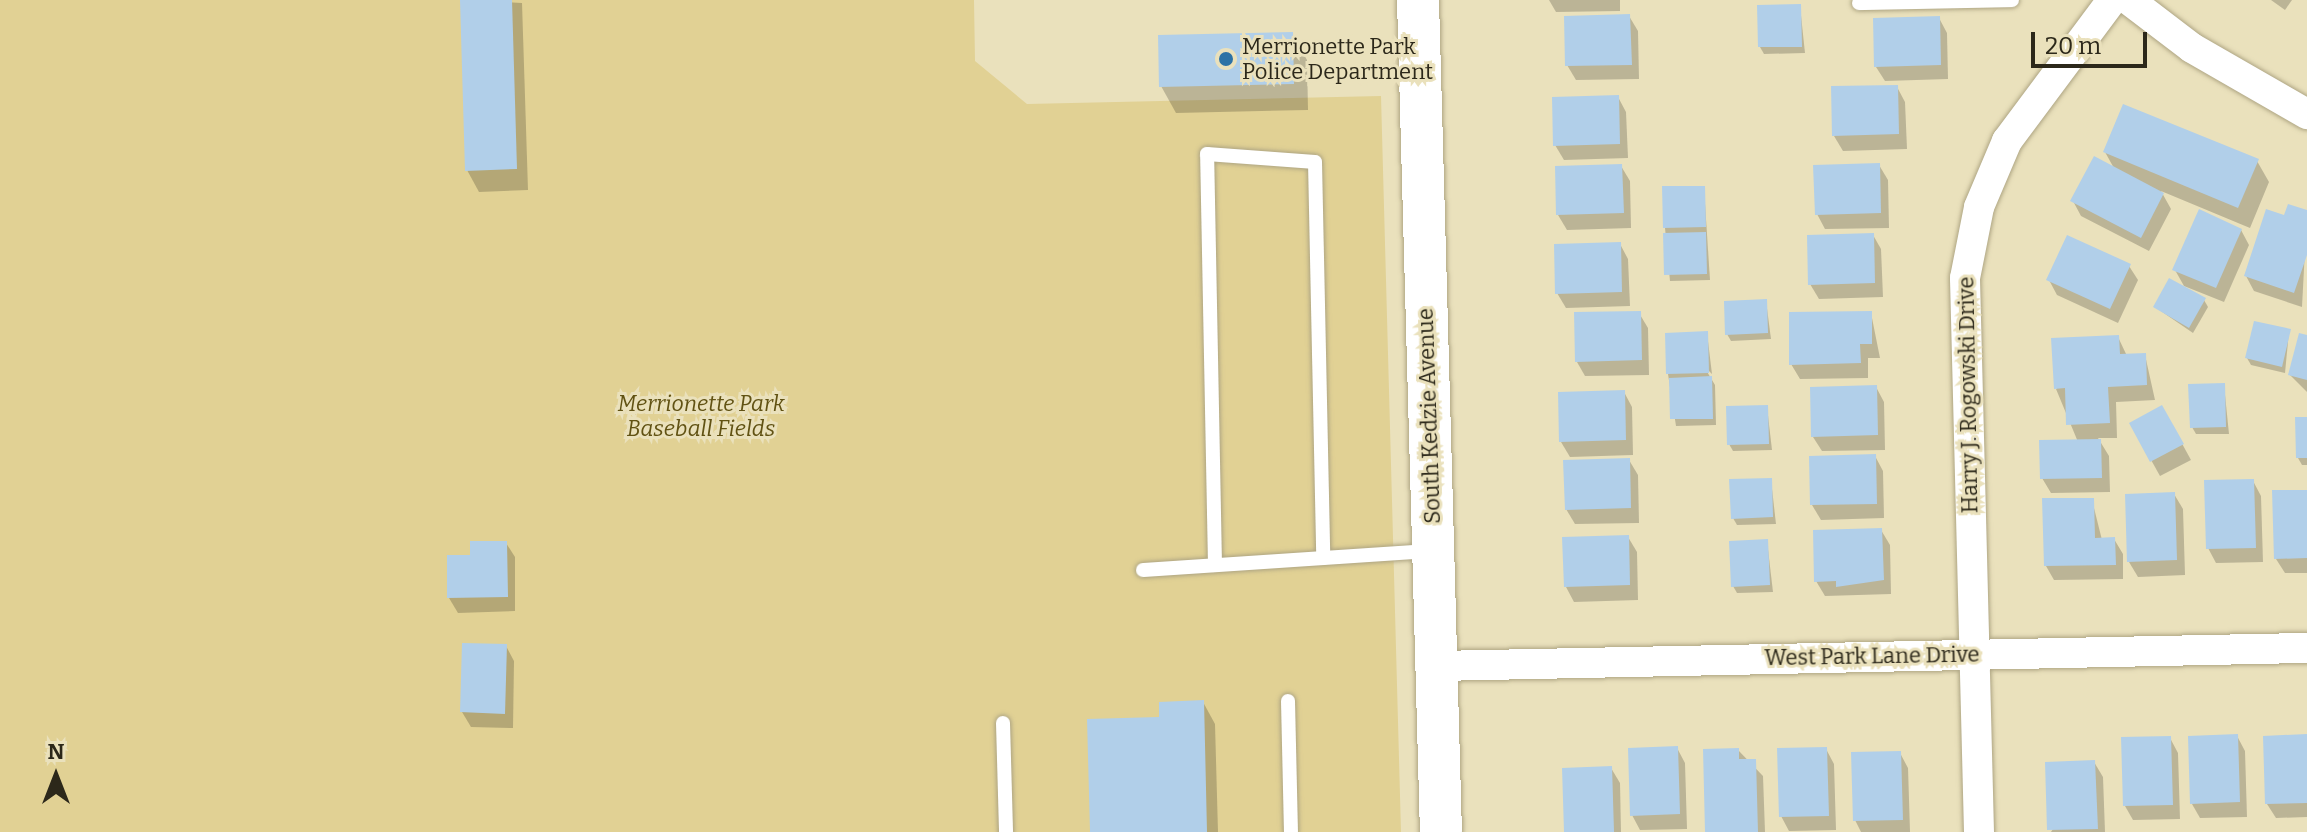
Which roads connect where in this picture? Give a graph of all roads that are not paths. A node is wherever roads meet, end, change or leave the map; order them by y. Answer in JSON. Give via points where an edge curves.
{"nodes":[{"id":1,"x":1418,"y":0,"type":"edge"},
{"id":2,"x":2012,"y":0,"type":"edge"},
{"id":3,"x":2112,"y":0,"type":"edge"},
{"id":4,"x":2129,"y":0,"type":"edge"},
{"id":5,"x":1859,"y":3,"type":"dead end"},
{"id":6,"x":2307,"y":114,"type":"edge"},
{"id":7,"x":1433,"y":551,"type":"junction"},
{"id":8,"x":1323,"y":558,"type":"junction"},
{"id":9,"x":1215,"y":565,"type":"junction"},
{"id":10,"x":1143,"y":570,"type":"dead end"},
{"id":11,"x":2307,"y":648,"type":"edge"},
{"id":12,"x":1972,"y":653,"type":"junction"},
{"id":13,"x":1437,"y":666,"type":"junction"},
{"id":14,"x":1288,"y":701,"type":"dead end"},
{"id":15,"x":1003,"y":723,"type":"dead end"},
{"id":16,"x":1006,"y":832,"type":"edge"},
{"id":17,"x":1291,"y":832,"type":"edge"},
{"id":18,"x":1441,"y":832,"type":"edge"},
{"id":19,"x":1979,"y":832,"type":"edge"}],
"edges":[{"from":1,"to":7,"type":"main road","name":"South Kedzie Avenue"},
{"from":2,"to":5,"type":"lane"},
{"from":3,"to":12,"type":"street","name":"Harry J. Rogowski Drive","via":[[2007,141],[1979,207],[1965,278]]},
{"from":4,"to":6,"type":"street","via":[[2192,48]]},
{"from":7,"to":8,"type":"lane"},
{"from":7,"to":13,"type":"main road","name":"South Kedzie Avenue"},
{"from":8,"to":9,"type":"lane"},
{"from":8,"to":9,"type":"lane","via":[[1315,162],[1207,154]]},
{"from":9,"to":10,"type":"lane"},
{"from":11,"to":12,"type":"street","name":"West Park Lane Drive"},
{"from":12,"to":13,"type":"street","name":"West Park Lane Drive"},
{"from":12,"to":19,"type":"street","name":"Harry J. Rogowski Drive"},
{"from":13,"to":18,"type":"main road","name":"South Kedzie Avenue"},
{"from":14,"to":17,"type":"lane"},
{"from":15,"to":16,"type":"lane"}]}
